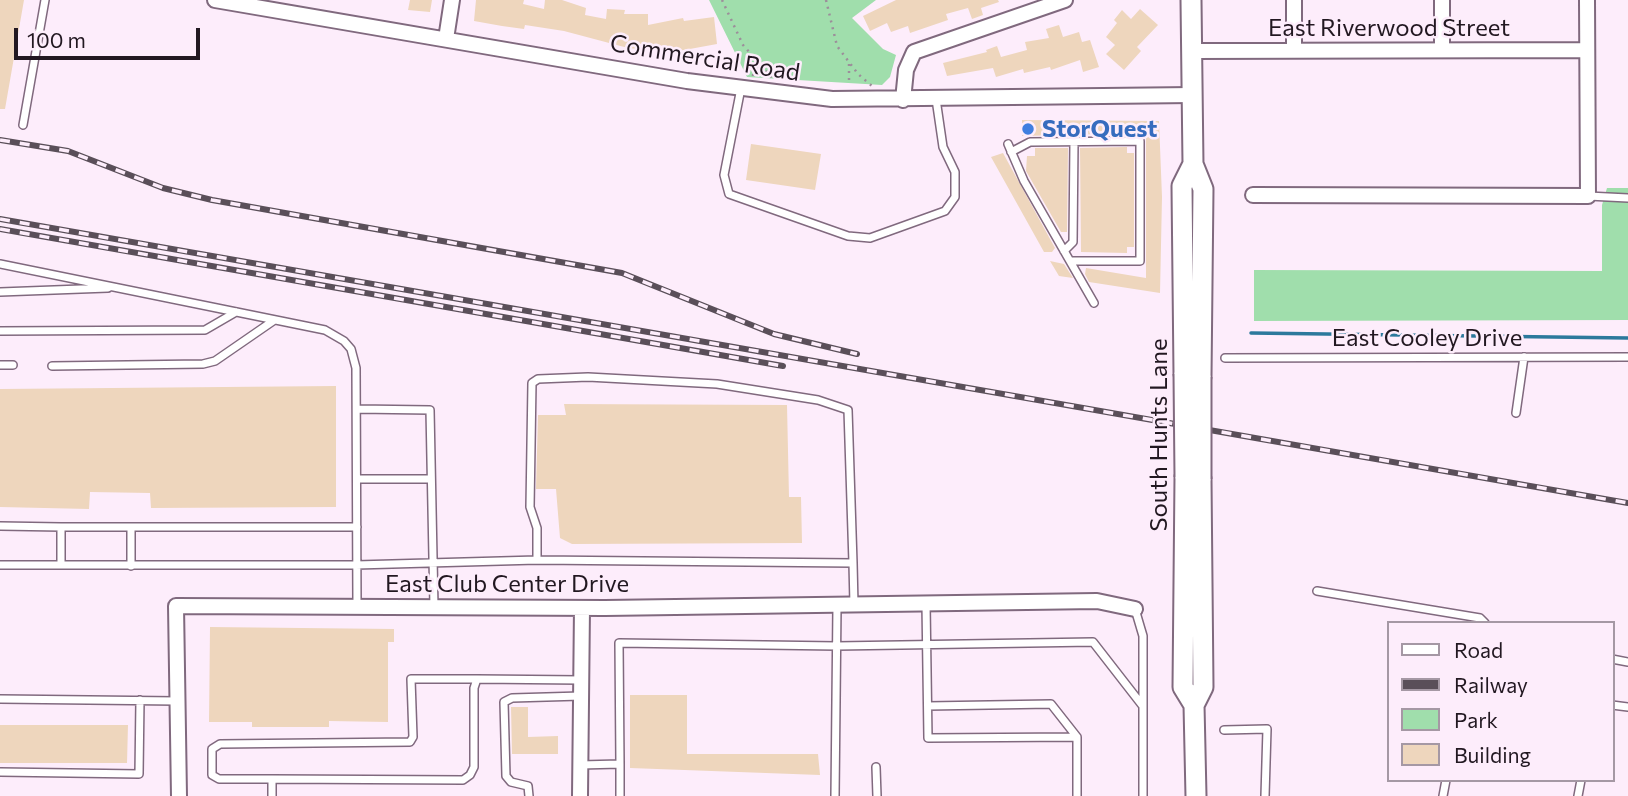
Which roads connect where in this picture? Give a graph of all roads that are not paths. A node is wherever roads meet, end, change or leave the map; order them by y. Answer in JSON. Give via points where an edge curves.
{"nodes":[{"id":1,"x":45,"y":0,"type":"edge"},
{"id":2,"x":215,"y":0,"type":"edge"},
{"id":3,"x":452,"y":0,"type":"edge"},
{"id":4,"x":1065,"y":0,"type":"edge"},
{"id":5,"x":1191,"y":0,"type":"edge"},
{"id":6,"x":1294,"y":0,"type":"edge"},
{"id":7,"x":1442,"y":0,"type":"edge"},
{"id":8,"x":1587,"y":0,"type":"edge"},
{"id":9,"x":446,"y":39,"type":"junction"},
{"id":10,"x":1294,"y":50,"type":"junction"},
{"id":11,"x":1442,"y":50,"type":"junction"},
{"id":12,"x":1191,"y":51,"type":"junction"},
{"id":13,"x":1587,"y":51,"type":"junction"},
{"id":14,"x":740,"y":88,"type":"junction"},
{"id":15,"x":1193,"y":95,"type":"junction"},
{"id":16,"x":936,"y":99,"type":"junction"},
{"id":17,"x":903,"y":100,"type":"junction"},
{"id":18,"x":23,"y":125,"type":"dead end"},
{"id":19,"x":1074,"y":142,"type":"junction"},
{"id":20,"x":1253,"y":195,"type":"dead end"},
{"id":21,"x":1588,"y":196,"type":"junction"},
{"id":22,"x":1628,"y":198,"type":"edge"},
{"id":23,"x":1064,"y":251,"type":"junction"},
{"id":24,"x":1070,"y":261,"type":"junction"},
{"id":25,"x":0,"y":264,"type":"edge"},
{"id":26,"x":120,"y":288,"type":"junction"},
{"id":27,"x":0,"y":292,"type":"edge"},
{"id":28,"x":1094,"y":303,"type":"dead end"},
{"id":29,"x":236,"y":312,"type":"junction"},
{"id":30,"x":273,"y":321,"type":"junction"},
{"id":31,"x":0,"y":331,"type":"edge"},
{"id":32,"x":1524,"y":357,"type":"junction"},
{"id":33,"x":1628,"y":357,"type":"edge"},
{"id":34,"x":1225,"y":358,"type":"dead end"},
{"id":35,"x":0,"y":365,"type":"edge"},
{"id":36,"x":13,"y":365,"type":"dead end"},
{"id":37,"x":52,"y":366,"type":"dead end"},
{"id":38,"x":357,"y":409,"type":"junction"},
{"id":39,"x":1516,"y":412,"type":"dead end"},
{"id":40,"x":357,"y":479,"type":"junction"},
{"id":41,"x":431,"y":479,"type":"junction"},
{"id":42,"x":0,"y":526,"type":"edge"},
{"id":43,"x":61,"y":527,"type":"junction"},
{"id":44,"x":357,"y":527,"type":"junction"},
{"id":45,"x":131,"y":528,"type":"junction"},
{"id":46,"x":537,"y":560,"type":"junction"},
{"id":47,"x":432,"y":563,"type":"junction"},
{"id":48,"x":853,"y":563,"type":"junction"},
{"id":49,"x":0,"y":565,"type":"edge"},
{"id":50,"x":61,"y":565,"type":"junction"},
{"id":51,"x":356,"y":565,"type":"junction"},
{"id":52,"x":131,"y":566,"type":"junction"},
{"id":53,"x":1317,"y":591,"type":"dead end"},
{"id":54,"x":926,"y":604,"type":"junction"},
{"id":55,"x":854,"y":605,"type":"junction"},
{"id":56,"x":838,"y":606,"type":"junction"},
{"id":57,"x":357,"y":607,"type":"junction"},
{"id":58,"x":434,"y":607,"type":"junction"},
{"id":59,"x":582,"y":608,"type":"junction"},
{"id":60,"x":1135,"y":609,"type":"joint"},
{"id":61,"x":1483,"y":621,"type":"edge"},
{"id":62,"x":928,"y":643,"type":"junction"},
{"id":63,"x":837,"y":646,"type":"junction"},
{"id":64,"x":477,"y":679,"type":"junction"},
{"id":65,"x":581,"y":680,"type":"junction"},
{"id":66,"x":581,"y":696,"type":"junction"},
{"id":67,"x":0,"y":699,"type":"edge"},
{"id":68,"x":141,"y":700,"type":"junction"},
{"id":69,"x":177,"y":701,"type":"junction"},
{"id":70,"x":1142,"y":705,"type":"junction"},
{"id":71,"x":928,"y":706,"type":"junction"},
{"id":72,"x":1224,"y":730,"type":"dead end"},
{"id":73,"x":1077,"y":737,"type":"junction"},
{"id":74,"x":620,"y":764,"type":"junction"},
{"id":75,"x":580,"y":765,"type":"junction"},
{"id":76,"x":876,"y":767,"type":"dead end"},
{"id":77,"x":0,"y":772,"type":"edge"},
{"id":78,"x":272,"y":779,"type":"junction"},
{"id":79,"x":179,"y":796,"type":"edge"},
{"id":80,"x":272,"y":796,"type":"edge"},
{"id":81,"x":529,"y":796,"type":"edge"},
{"id":82,"x":580,"y":796,"type":"edge"},
{"id":83,"x":620,"y":796,"type":"edge"},
{"id":84,"x":835,"y":796,"type":"edge"},
{"id":85,"x":877,"y":796,"type":"edge"},
{"id":86,"x":1077,"y":796,"type":"edge"},
{"id":87,"x":1143,"y":796,"type":"edge"},
{"id":88,"x":1196,"y":796,"type":"edge"},
{"id":89,"x":1265,"y":796,"type":"edge"}],
"edges":[{"from":1,"to":18,"type":"lane"},
{"from":2,"to":9,"type":"street","name":"Commercial Road"},
{"from":3,"to":9,"type":"street"},
{"from":4,"to":17,"type":"street","via":[[914,52],[908,60]]},
{"from":5,"to":12,"type":"main road","name":"South Hunts Lane"},
{"from":6,"to":10,"type":"street"},
{"from":7,"to":11,"type":"street"},
{"from":8,"to":13,"type":"street"},
{"from":9,"to":14,"type":"street","name":"Commercial Road"},
{"from":10,"to":11,"type":"street","name":"East Riverwood Street"},
{"from":10,"to":12,"type":"street","name":"East Riverwood Street"},
{"from":11,"to":13,"type":"street","name":"East Riverwood Street"},
{"from":12,"to":15,"type":"main road","name":"South Hunts Lane"},
{"from":13,"to":21,"type":"street"},
{"from":14,"to":16,"type":"lane","via":[[724,175],[729,194],[848,236],[870,238],[945,211],[956,197],[955,172],[943,147]]},
{"from":14,"to":17,"type":"street","name":"Commercial Road","via":[[832,99]]},
{"from":15,"to":16,"type":"street","name":"Commercial Road"},
{"from":15,"to":88,"type":"main road","name":"South Hunts Lane","bridge":true,"via":[[1193,164],[1182,186],[1193,478],[1183,687],[1194,705]]},
{"from":16,"to":17,"type":"street","name":"Commercial Road"},
{"from":19,"to":23,"type":"lane","via":[[1073,243]]},
{"from":19,"to":23,"type":"lane","via":[[1030,142],[1009,148]]},
{"from":19,"to":24,"type":"lane","via":[[1140,141],[1140,261]]},
{"from":20,"to":21,"type":"street"},
{"from":21,"to":22,"type":"lane"},
{"from":23,"to":24,"type":"lane"},
{"from":24,"to":28,"type":"lane"},
{"from":25,"to":26,"type":"lane"},
{"from":26,"to":27,"type":"lane"},
{"from":26,"to":29,"type":"lane"},
{"from":29,"to":30,"type":"lane"},
{"from":29,"to":31,"type":"lane","via":[[205,330]]},
{"from":30,"to":37,"type":"lane","via":[[204,364]]},
{"from":30,"to":38,"type":"lane","via":[[325,330],[344,341],[356,368]]},
{"from":32,"to":33,"type":"lane","name":"East Cooley Drive"},
{"from":32,"to":34,"type":"lane","name":"East Cooley Drive"},
{"from":32,"to":39,"type":"lane"},
{"from":35,"to":36,"type":"lane"},
{"from":38,"to":40,"type":"lane"},
{"from":38,"to":41,"type":"lane","via":[[430,410]]},
{"from":40,"to":41,"type":"lane"},
{"from":40,"to":44,"type":"lane"},
{"from":41,"to":47,"type":"lane"},
{"from":42,"to":43,"type":"lane"},
{"from":43,"to":45,"type":"lane"},
{"from":43,"to":50,"type":"lane"},
{"from":44,"to":45,"type":"lane"},
{"from":44,"to":51,"type":"lane"},
{"from":45,"to":52,"type":"lane"},
{"from":46,"to":47,"type":"lane"},
{"from":46,"to":48,"type":"lane"},
{"from":46,"to":48,"type":"lane","via":[[537,528],[530,508],[531,383],[588,377],[717,384],[818,400],[848,410]]},
{"from":47,"to":51,"type":"lane"},
{"from":47,"to":58,"type":"lane"},
{"from":48,"to":55,"type":"lane"},
{"from":49,"to":50,"type":"lane"},
{"from":50,"to":52,"type":"lane"},
{"from":51,"to":52,"type":"lane"},
{"from":51,"to":57,"type":"lane"},
{"from":53,"to":61,"type":"lane"},
{"from":54,"to":55,"type":"street","name":"East Club Center Drive"},
{"from":54,"to":60,"type":"street","name":"East Club Center Drive","via":[[1097,601]]},
{"from":54,"to":62,"type":"lane"},
{"from":55,"to":56,"type":"street","name":"East Club Center Drive"},
{"from":56,"to":59,"type":"street","name":"East Club Center Drive"},
{"from":56,"to":63,"type":"lane"},
{"from":57,"to":58,"type":"street","name":"East Club Center Drive"},
{"from":57,"to":69,"type":"street","name":"East Club Center Drive","via":[[176,606]]},
{"from":58,"to":59,"type":"street","name":"East Club Center Drive"},
{"from":59,"to":65,"type":"street"},
{"from":60,"to":70,"type":"lane","via":[[1143,636]]},
{"from":62,"to":63,"type":"lane"},
{"from":62,"to":70,"type":"lane","via":[[1093,642]]},
{"from":62,"to":71,"type":"lane"},
{"from":63,"to":74,"type":"lane","via":[[619,643]]},
{"from":63,"to":84,"type":"lane"},
{"from":64,"to":65,"type":"lane"},
{"from":64,"to":78,"type":"lane","via":[[474,767],[463,780]]},
{"from":64,"to":78,"type":"lane","via":[[411,679],[410,742],[220,744],[212,749],[212,775],[219,779]]},
{"from":65,"to":66,"type":"street"},
{"from":66,"to":75,"type":"street"},
{"from":66,"to":81,"type":"lane","via":[[504,702],[506,776],[528,786]]},
{"from":67,"to":68,"type":"lane"},
{"from":68,"to":69,"type":"lane"},
{"from":68,"to":77,"type":"lane","via":[[139,774]]},
{"from":69,"to":79,"type":"street"},
{"from":70,"to":87,"type":"lane"},
{"from":71,"to":73,"type":"lane","via":[[1051,704]]},
{"from":71,"to":73,"type":"lane","via":[[928,738]]},
{"from":72,"to":89,"type":"lane","via":[[1267,729]]},
{"from":73,"to":86,"type":"lane"},
{"from":74,"to":75,"type":"lane"},
{"from":74,"to":83,"type":"lane"},
{"from":75,"to":82,"type":"street"},
{"from":76,"to":85,"type":"lane"},
{"from":78,"to":80,"type":"lane"}]}
